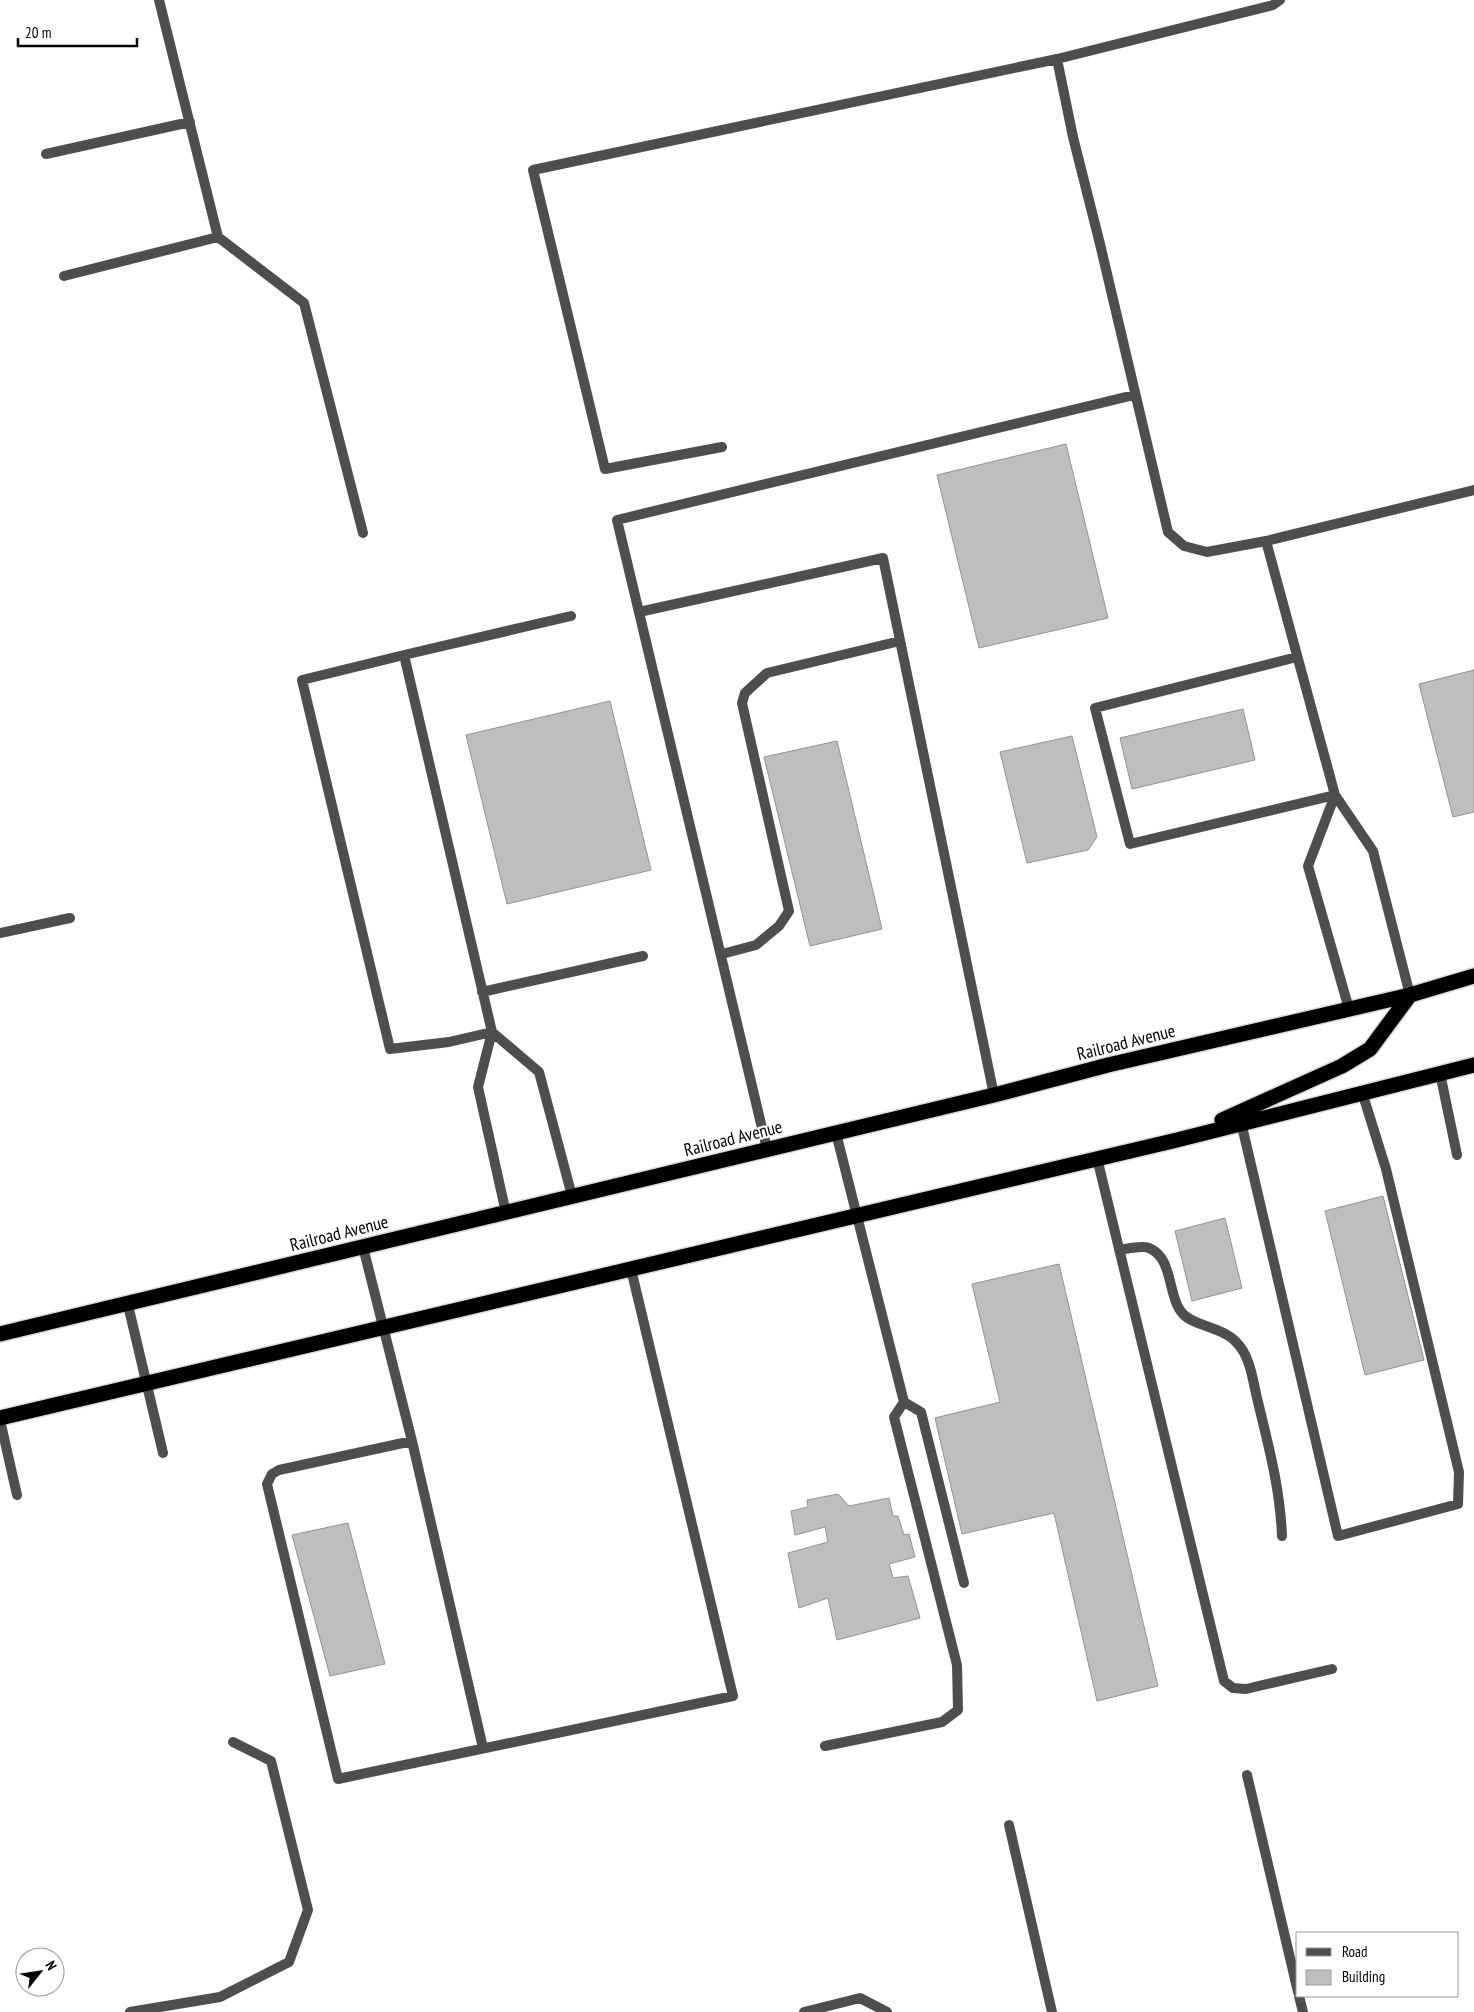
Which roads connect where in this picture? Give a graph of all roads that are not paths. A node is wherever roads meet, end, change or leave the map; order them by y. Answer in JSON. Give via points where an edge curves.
{"nodes":[{"id":1,"x":159,"y":0,"type":"edge"},
{"id":2,"x":1280,"y":0,"type":"edge"},
{"id":3,"x":1057,"y":59,"type":"junction"},
{"id":4,"x":190,"y":122,"type":"junction"},
{"id":5,"x":46,"y":154,"type":"dead end"},
{"id":6,"x":218,"y":237,"type":"junction"},
{"id":7,"x":64,"y":276,"type":"dead end"},
{"id":8,"x":1134,"y":395,"type":"junction"},
{"id":9,"x":722,"y":446,"type":"dead end"},
{"id":10,"x":1474,"y":490,"type":"edge"},
{"id":11,"x":363,"y":533,"type":"dead end"},
{"id":12,"x":1266,"y":540,"type":"junction"},
{"id":13,"x":639,"y":612,"type":"junction"},
{"id":14,"x":571,"y":616,"type":"dead end"},
{"id":15,"x":900,"y":641,"type":"junction"},
{"id":16,"x":404,"y":655,"type":"junction"},
{"id":17,"x":1297,"y":657,"type":"junction"},
{"id":18,"x":1335,"y":795,"type":"junction"},
{"id":19,"x":70,"y":918,"type":"dead end"},
{"id":20,"x":0,"y":933,"type":"edge"},
{"id":21,"x":722,"y":954,"type":"junction"},
{"id":22,"x":643,"y":956,"type":"dead end"},
{"id":23,"x":1474,"y":976,"type":"edge"},
{"id":24,"x":482,"y":992,"type":"junction"},
{"id":25,"x":1410,"y":995,"type":"junction"},
{"id":26,"x":1349,"y":1009,"type":"junction"},
{"id":27,"x":492,"y":1032,"type":"junction"},
{"id":28,"x":1474,"y":1064,"type":"edge"},
{"id":29,"x":1440,"y":1073,"type":"junction"},
{"id":30,"x":1362,"y":1092,"type":"junction"},
{"id":31,"x":994,"y":1095,"type":"junction"},
{"id":32,"x":1241,"y":1122,"type":"junction"},
{"id":33,"x":836,"y":1133,"type":"junction"},
{"id":34,"x":1177,"y":1140,"type":"junction"},
{"id":35,"x":767,"y":1149,"type":"junction"},
{"id":36,"x":1457,"y":1155,"type":"dead end"},
{"id":37,"x":1097,"y":1158,"type":"junction"},
{"id":38,"x":572,"y":1196,"type":"junction"},
{"id":39,"x":506,"y":1213,"type":"junction"},
{"id":40,"x":857,"y":1215,"type":"junction"},
{"id":41,"x":363,"y":1247,"type":"junction"},
{"id":42,"x":1118,"y":1250,"type":"junction"},
{"id":43,"x":631,"y":1269,"type":"junction"},
{"id":44,"x":128,"y":1305,"type":"junction"},
{"id":45,"x":383,"y":1327,"type":"junction"},
{"id":46,"x":0,"y":1334,"type":"edge"},
{"id":47,"x":146,"y":1383,"type":"junction"},
{"id":48,"x":904,"y":1402,"type":"junction"},
{"id":49,"x":0,"y":1419,"type":"edge"},
{"id":50,"x":412,"y":1441,"type":"junction"},
{"id":51,"x":163,"y":1454,"type":"dead end"},
{"id":52,"x":17,"y":1495,"type":"dead end"},
{"id":53,"x":1282,"y":1536,"type":"dead end"},
{"id":54,"x":964,"y":1583,"type":"dead end"},
{"id":55,"x":1332,"y":1669,"type":"dead end"},
{"id":56,"x":233,"y":1742,"type":"dead end"},
{"id":57,"x":825,"y":1746,"type":"dead end"},
{"id":58,"x":483,"y":1748,"type":"junction"},
{"id":59,"x":1247,"y":1775,"type":"dead end"},
{"id":60,"x":1009,"y":1825,"type":"dead end"},
{"id":61,"x":1296,"y":1983,"type":"edge"},
{"id":62,"x":1299,"y":1997,"type":"edge"},
{"id":63,"x":130,"y":2012,"type":"edge"},
{"id":64,"x":804,"y":2012,"type":"edge"},
{"id":65,"x":887,"y":2012,"type":"edge"},
{"id":66,"x":1052,"y":2012,"type":"edge"},
{"id":67,"x":1302,"y":2012,"type":"edge"}],
"edges":[{"from":1,"to":4,"type":"street"},
{"from":2,"to":3,"type":"street","via":[[1273,5]]},
{"from":3,"to":8,"type":"street"},
{"from":3,"to":9,"type":"street","via":[[533,170],[605,469]]},
{"from":4,"to":5,"type":"street"},
{"from":4,"to":6,"type":"street"},
{"from":6,"to":7,"type":"street"},
{"from":6,"to":11,"type":"street","via":[[304,303]]},
{"from":8,"to":12,"type":"street","via":[[1168,532],[1184,546],[1207,552]]},
{"from":8,"to":13,"type":"street","via":[[617,520]]},
{"from":10,"to":12,"type":"street"},
{"from":12,"to":17,"type":"street"},
{"from":13,"to":15,"type":"street","via":[[883,558]]},
{"from":13,"to":21,"type":"street"},
{"from":14,"to":16,"type":"street"},
{"from":15,"to":21,"type":"street","via":[[767,673],[745,693],[742,703],[789,911],[779,926],[756,944]]},
{"from":15,"to":31,"type":"street"},
{"from":16,"to":24,"type":"street"},
{"from":16,"to":27,"type":"street","via":[[302,680],[390,1049],[449,1042]]},
{"from":17,"to":18,"type":"street"},
{"from":17,"to":18,"type":"street","via":[[1095,708],[1130,844]]},
{"from":18,"to":25,"type":"street","via":[[1373,851]]},
{"from":18,"to":26,"type":"street","via":[[1308,866]]},
{"from":19,"to":20,"type":"street"},
{"from":21,"to":35,"type":"street"},
{"from":22,"to":24,"type":"street"},
{"from":23,"to":25,"type":"highway","name":"Railroad Avenue"},
{"from":24,"to":27,"type":"street"},
{"from":25,"to":26,"type":"highway","name":"Railroad Avenue"},
{"from":25,"to":34,"type":"highway","via":[[1370,1049],[1342,1066]]},
{"from":26,"to":31,"type":"highway","name":"Railroad Avenue"},
{"from":27,"to":38,"type":"street","via":[[539,1072]]},
{"from":27,"to":39,"type":"street","via":[[478,1087]]},
{"from":28,"to":29,"type":"highway"},
{"from":29,"to":30,"type":"highway"},
{"from":29,"to":36,"type":"street"},
{"from":30,"to":32,"type":"highway"},
{"from":30,"to":32,"type":"street","via":[[1386,1169],[1458,1472],[1458,1504],[1338,1536]]},
{"from":31,"to":33,"type":"highway","name":"Railroad Avenue"},
{"from":32,"to":34,"type":"highway"},
{"from":33,"to":35,"type":"highway","name":"Railroad Avenue"},
{"from":33,"to":40,"type":"street"},
{"from":34,"to":37,"type":"highway"},
{"from":35,"to":38,"type":"highway","name":"Railroad Avenue"},
{"from":37,"to":40,"type":"highway"},
{"from":37,"to":42,"type":"street"},
{"from":38,"to":39,"type":"highway","name":"Railroad Avenue"},
{"from":39,"to":41,"type":"highway","name":"Railroad Avenue"},
{"from":40,"to":43,"type":"highway"},
{"from":40,"to":48,"type":"street"},
{"from":41,"to":44,"type":"highway","name":"Railroad Avenue"},
{"from":41,"to":45,"type":"street"},
{"from":42,"to":53,"type":"street","via":[[1148,1248],[1157,1254],[1183,1314],[1230,1337],[1245,1353],[1276,1476]]},
{"from":42,"to":55,"type":"street","via":[[1224,1681],[1233,1688],[1246,1689]]},
{"from":43,"to":45,"type":"highway"},
{"from":43,"to":58,"type":"street","via":[[733,1696]]},
{"from":44,"to":46,"type":"highway","name":"Railroad Avenue"},
{"from":44,"to":47,"type":"street"},
{"from":45,"to":47,"type":"highway"},
{"from":45,"to":50,"type":"street"},
{"from":47,"to":49,"type":"highway"},
{"from":47,"to":51,"type":"street"},
{"from":48,"to":54,"type":"street","via":[[921,1412]]},
{"from":48,"to":57,"type":"street","via":[[894,1417],[957,1665],[958,1710],[942,1722]]},
{"from":49,"to":52,"type":"street"},
{"from":50,"to":58,"type":"street"},
{"from":50,"to":58,"type":"street","via":[[279,1470],[272,1474],[268,1484],[338,1778]]},
{"from":56,"to":63,"type":"street","via":[[271,1760],[308,1910],[289,1962],[220,1997]]},
{"from":59,"to":61,"type":"street"},
{"from":60,"to":66,"type":"street"},
{"from":62,"to":67,"type":"street"},
{"from":64,"to":65,"type":"street","via":[[860,1998]]}]}
